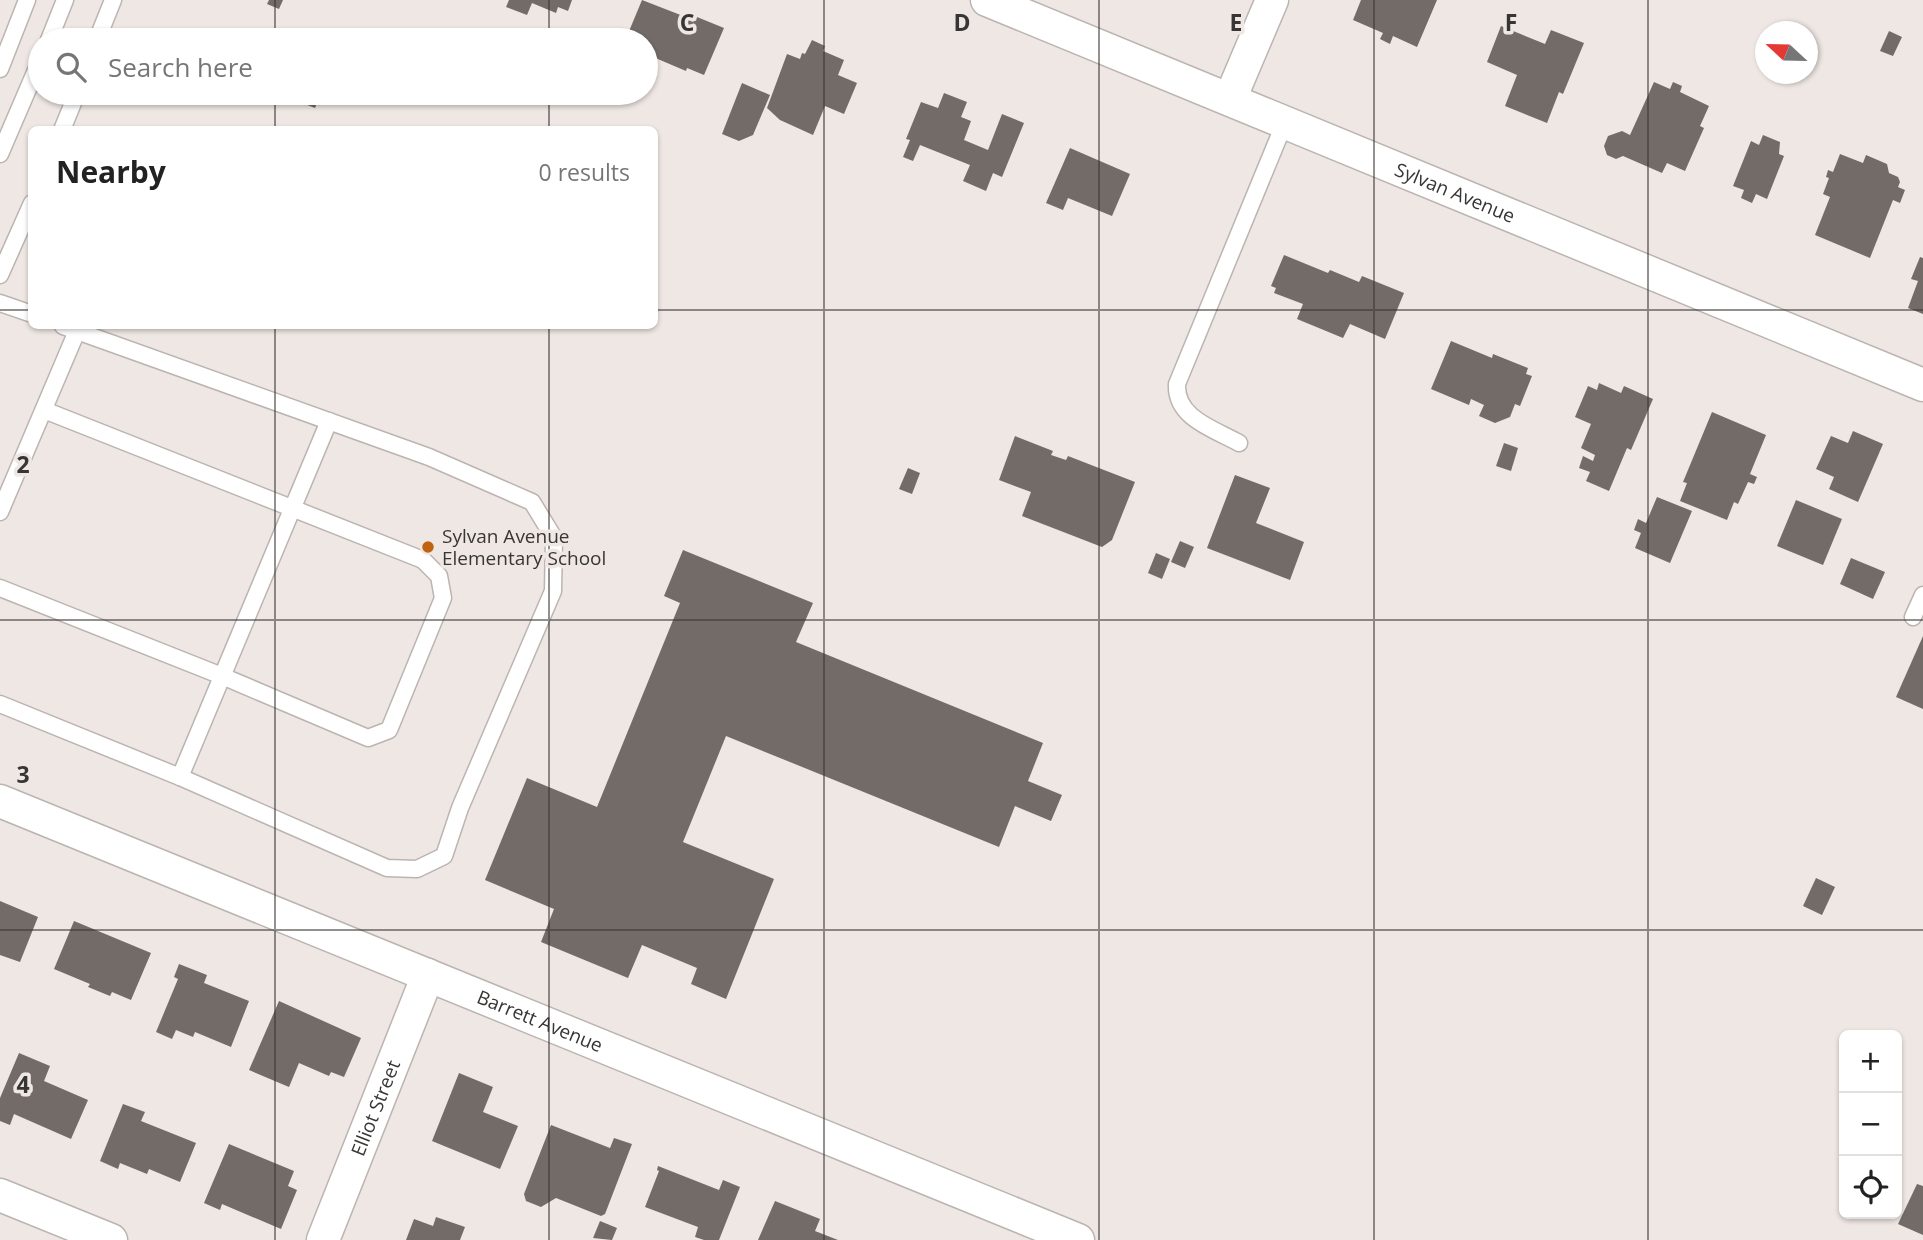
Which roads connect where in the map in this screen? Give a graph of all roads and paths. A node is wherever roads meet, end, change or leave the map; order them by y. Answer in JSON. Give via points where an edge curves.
{"nodes":[{"id":1,"x":27,"y":0,"type":"edge"},
{"id":2,"x":65,"y":0,"type":"edge"},
{"id":3,"x":113,"y":0,"type":"edge"},
{"id":4,"x":988,"y":0,"type":"edge"},
{"id":5,"x":1272,"y":0,"type":"edge"},
{"id":6,"x":54,"y":28,"type":"edge"},
{"id":7,"x":102,"y":28,"type":"edge"},
{"id":8,"x":0,"y":69,"type":"edge"},
{"id":9,"x":28,"y":89,"type":"edge"},
{"id":10,"x":1230,"y":99,"type":"junction"},
{"id":11,"x":72,"y":105,"type":"edge"},
{"id":12,"x":1285,"y":122,"type":"junction"},
{"id":13,"x":64,"y":126,"type":"edge"},
{"id":14,"x":0,"y":154,"type":"edge"},
{"id":15,"x":28,"y":212,"type":"edge"},
{"id":16,"x":0,"y":275,"type":"edge"},
{"id":17,"x":0,"y":303,"type":"edge"},
{"id":18,"x":28,"y":313,"type":"edge"},
{"id":19,"x":70,"y":329,"type":"edge"},
{"id":20,"x":73,"y":329,"type":"edge"},
{"id":21,"x":1923,"y":385,"type":"edge"},
{"id":22,"x":44,"y":410,"type":"junction"},
{"id":23,"x":329,"y":421,"type":"junction"},
{"id":24,"x":1239,"y":443,"type":"dead end"},
{"id":25,"x":293,"y":508,"type":"junction"},
{"id":26,"x":0,"y":512,"type":"edge"},
{"id":27,"x":0,"y":588,"type":"edge"},
{"id":28,"x":1923,"y":595,"type":"edge"},
{"id":29,"x":1913,"y":617,"type":"dead end"},
{"id":30,"x":222,"y":676,"type":"junction"},
{"id":31,"x":0,"y":704,"type":"edge"},
{"id":32,"x":180,"y":777,"type":"junction"},
{"id":33,"x":0,"y":801,"type":"edge"},
{"id":34,"x":428,"y":975,"type":"junction"},
{"id":35,"x":0,"y":1195,"type":"edge"},
{"id":36,"x":111,"y":1240,"type":"edge"},
{"id":37,"x":323,"y":1240,"type":"edge"},
{"id":38,"x":1078,"y":1240,"type":"edge"}],
"edges":[{"from":1,"to":8,"type":"lane"},
{"from":2,"to":6,"type":"lane"},
{"from":3,"to":7,"type":"lane"},
{"from":4,"to":10,"type":"street","name":"Sylvan Avenue"},
{"from":5,"to":10,"type":"street"},
{"from":9,"to":14,"type":"lane"},
{"from":10,"to":12,"type":"street","name":"Sylvan Avenue"},
{"from":11,"to":13,"type":"lane"},
{"from":12,"to":21,"type":"street","name":"Sylvan Avenue"},
{"from":12,"to":24,"type":"lane","via":[[1177,384],[1176,396],[1190,416]]},
{"from":15,"to":16,"type":"lane"},
{"from":17,"to":18,"type":"lane"},
{"from":19,"to":22,"type":"lane"},
{"from":20,"to":23,"type":"lane"},
{"from":22,"to":25,"type":"lane"},
{"from":22,"to":26,"type":"lane"},
{"from":23,"to":25,"type":"lane"},
{"from":23,"to":32,"type":"lane","via":[[429,457],[532,502],[554,538],[553,591],[444,856],[417,869],[387,868]]},
{"from":25,"to":30,"type":"lane"},
{"from":25,"to":30,"type":"lane","via":[[423,560],[439,576],[443,598],[389,730],[368,738]]},
{"from":27,"to":30,"type":"lane"},
{"from":28,"to":29,"type":"lane"},
{"from":30,"to":32,"type":"lane"},
{"from":31,"to":32,"type":"lane"},
{"from":33,"to":34,"type":"street","name":"Barrett Avenue"},
{"from":34,"to":37,"type":"street","name":"Elliot Street"},
{"from":34,"to":38,"type":"street","name":"Barrett Avenue"},
{"from":35,"to":36,"type":"street"}]}
